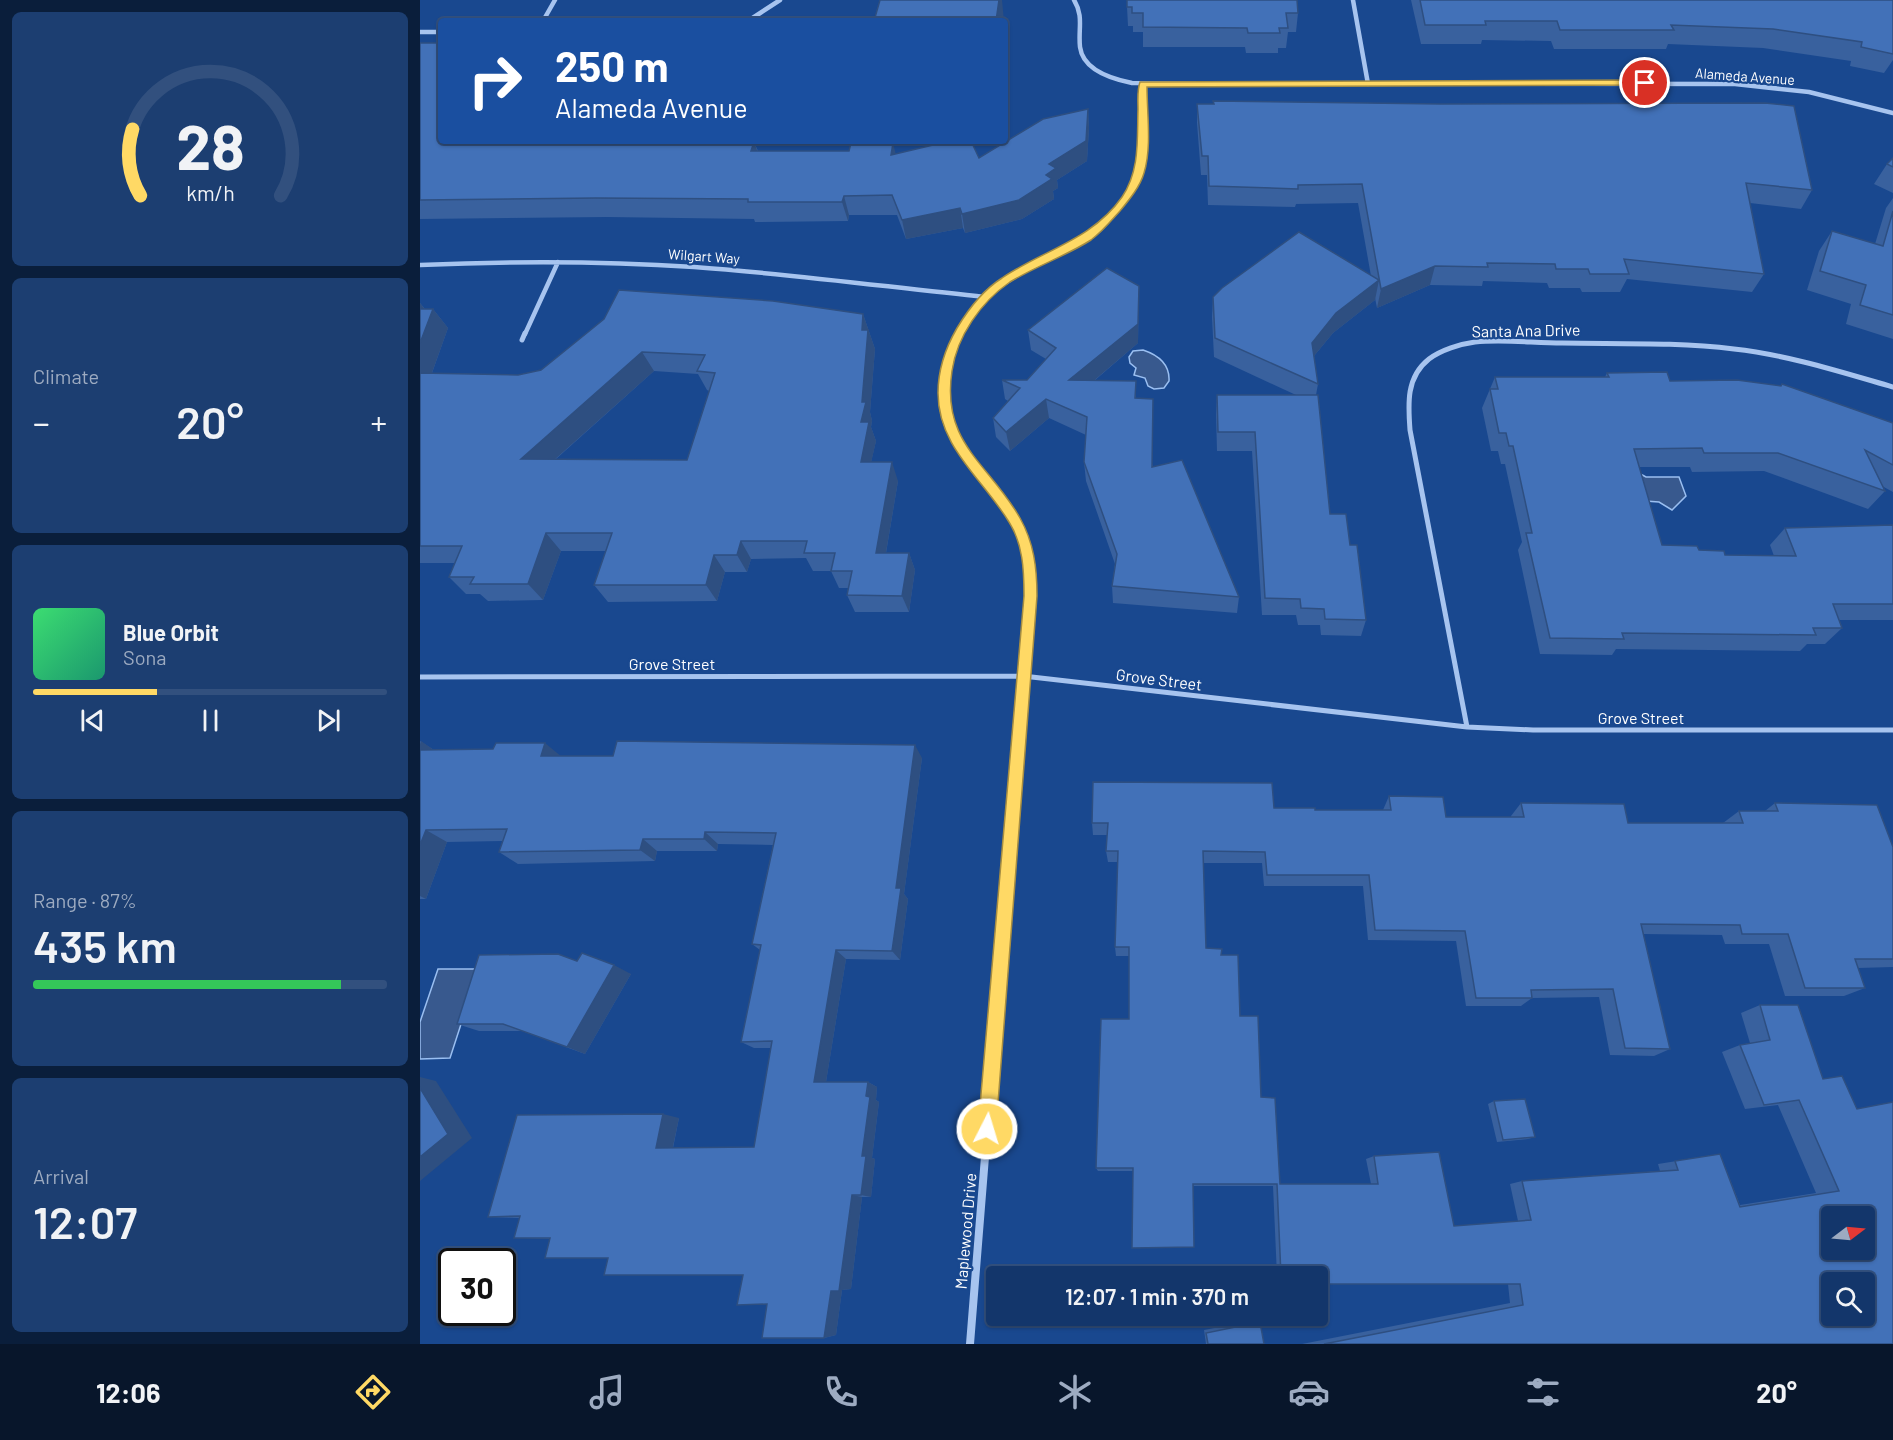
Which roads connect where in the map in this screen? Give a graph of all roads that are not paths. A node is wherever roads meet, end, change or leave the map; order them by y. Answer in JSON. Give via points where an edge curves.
{"nodes":[{"id":1,"x":555,"y":0,"type":"edge"},
{"id":2,"x":780,"y":0,"type":"edge"},
{"id":3,"x":1074,"y":0,"type":"edge"},
{"id":4,"x":1353,"y":0,"type":"edge"},
{"id":5,"x":545,"y":18,"type":"edge"},
{"id":6,"x":753,"y":18,"type":"edge"},
{"id":7,"x":420,"y":32,"type":"edge"},
{"id":8,"x":438,"y":32,"type":"edge"},
{"id":9,"x":1143,"y":84,"type":"junction"},
{"id":10,"x":1368,"y":84,"type":"junction"},
{"id":11,"x":1893,"y":112,"type":"edge"},
{"id":12,"x":558,"y":262,"type":"junction"},
{"id":13,"x":420,"y":265,"type":"edge"},
{"id":14,"x":986,"y":297,"type":"junction"},
{"id":15,"x":522,"y":340,"type":"dead end"},
{"id":16,"x":1893,"y":387,"type":"edge"},
{"id":17,"x":1023,"y":676,"type":"junction"},
{"id":18,"x":420,"y":677,"type":"edge"},
{"id":19,"x":1467,"y":726,"type":"junction"},
{"id":20,"x":1893,"y":730,"type":"edge"},
{"id":21,"x":970,"y":1344,"type":"edge"}],
"edges":[{"from":1,"to":5,"type":"street"},
{"from":2,"to":6,"type":"street"},
{"from":3,"to":9,"type":"street","name":"Alameda Avenue","via":[[1082,18],[1080,49],[1085,58],[1108,76]]},
{"from":4,"to":10,"type":"street"},
{"from":7,"to":8,"type":"street"},
{"from":9,"to":10,"type":"street","name":"Alameda Avenue"},
{"from":9,"to":14,"type":"street","name":"Maplewood Drive","via":[[1142,157],[1139,174],[1125,199],[1087,237],[1006,280]]},
{"from":10,"to":11,"type":"street","name":"Alameda Avenue","via":[[1735,84],[1809,92]]},
{"from":12,"to":13,"type":"street","name":"Wilgart Way"},
{"from":12,"to":14,"type":"street","name":"Wilgart Way","via":[[731,269]]},
{"from":12,"to":15,"type":"street"},
{"from":14,"to":17,"type":"street","name":"Maplewood Drive","via":[[955,342],[946,369],[944,393],[955,442],[1015,519],[1024,540],[1030,564],[1030,596]]},
{"from":16,"to":19,"type":"street","name":"Santa Ana Drive","via":[[1772,355],[1698,346],[1476,342],[1432,356],[1420,368],[1408,401],[1416,465]]},
{"from":17,"to":18,"type":"street","name":"Grove Street"},
{"from":17,"to":19,"type":"street","name":"Grove Street"},
{"from":17,"to":21,"type":"street","name":"Maplewood Drive"},
{"from":19,"to":20,"type":"street","name":"Grove Street","via":[[1533,730]]}]}
